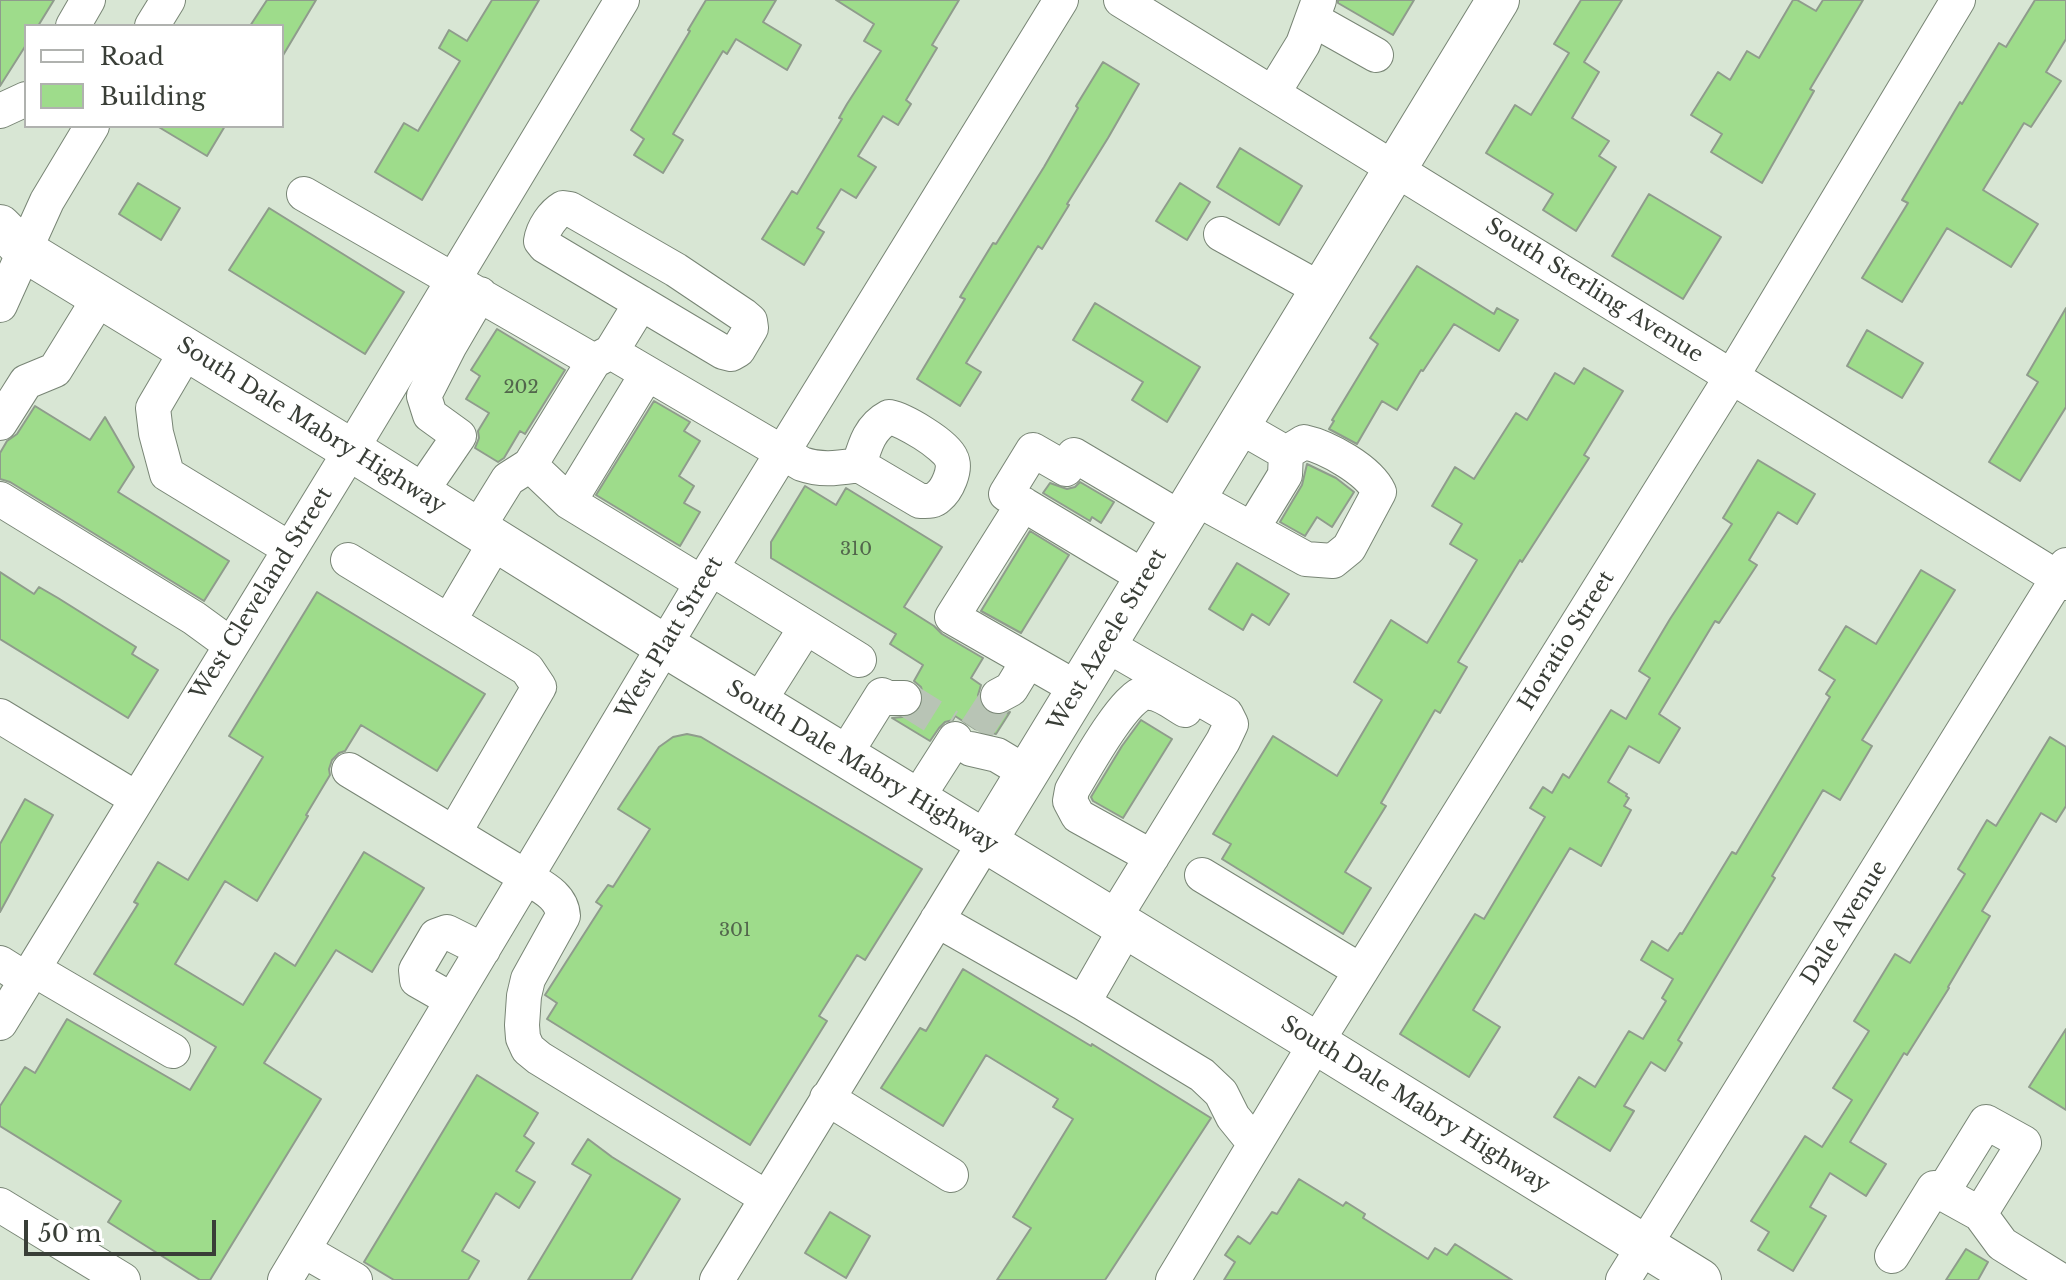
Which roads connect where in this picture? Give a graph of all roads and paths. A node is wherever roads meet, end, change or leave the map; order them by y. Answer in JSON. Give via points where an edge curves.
{"nodes":[{"id":1,"x":88,"y":0,"type":"edge"},
{"id":2,"x":168,"y":0,"type":"edge"},
{"id":3,"x":622,"y":0,"type":"edge"},
{"id":4,"x":1061,"y":0,"type":"edge"},
{"id":5,"x":1121,"y":0,"type":"edge"},
{"id":6,"x":1498,"y":0,"type":"edge"},
{"id":7,"x":1958,"y":0,"type":"edge"},
{"id":8,"x":1315,"y":9,"type":"edge"},
{"id":9,"x":74,"y":24,"type":"edge"},
{"id":10,"x":153,"y":24,"type":"edge"},
{"id":11,"x":1376,"y":55,"type":"dead end"},
{"id":12,"x":1273,"y":93,"type":"junction"},
{"id":13,"x":24,"y":100,"type":"edge"},
{"id":14,"x":0,"y":111,"type":"edge"},
{"id":15,"x":91,"y":128,"type":"edge"},
{"id":16,"x":1396,"y":168,"type":"junction"},
{"id":17,"x":304,"y":194,"type":"dead end"},
{"id":18,"x":1221,"y":234,"type":"dead end"},
{"id":19,"x":8,"y":240,"type":"edge"},
{"id":20,"x":467,"y":286,"type":"junction"},
{"id":21,"x":1322,"y":290,"type":"junction"},
{"id":22,"x":100,"y":297,"type":"junction"},
{"id":23,"x":641,"y":303,"type":"junction"},
{"id":24,"x":0,"y":305,"type":"edge"},
{"id":25,"x":435,"y":340,"type":"junction"},
{"id":26,"x":187,"y":350,"type":"junction"},
{"id":27,"x":602,"y":357,"type":"junction"},
{"id":28,"x":647,"y":374,"type":"junction"},
{"id":29,"x":1732,"y":376,"type":"junction"},
{"id":30,"x":395,"y":377,"type":"junction"},
{"id":31,"x":424,"y":396,"type":"junction"},
{"id":32,"x":0,"y":423,"type":"edge"},
{"id":33,"x":1239,"y":426,"type":"junction"},
{"id":34,"x":351,"y":450,"type":"junction"},
{"id":35,"x":1286,"y":453,"type":"junction"},
{"id":36,"x":782,"y":454,"type":"junction"},
{"id":37,"x":530,"y":465,"type":"junction"},
{"id":38,"x":859,"y":465,"type":"dead end"},
{"id":39,"x":420,"y":493,"type":"junction"},
{"id":40,"x":0,"y":499,"type":"edge"},
{"id":41,"x":569,"y":502,"type":"junction"},
{"id":42,"x":1023,"y":504,"type":"junction"},
{"id":43,"x":1188,"y":509,"type":"junction"},
{"id":44,"x":1252,"y":529,"type":"junction"},
{"id":45,"x":487,"y":535,"type":"junction"},
{"id":46,"x":290,"y":549,"type":"junction"},
{"id":47,"x":348,"y":560,"type":"dead end"},
{"id":48,"x":707,"y":576,"type":"junction"},
{"id":49,"x":2063,"y":576,"type":"edge"},
{"id":50,"x":1146,"y":578,"type":"junction"},
{"id":51,"x":449,"y":621,"type":"junction"},
{"id":52,"x":806,"y":627,"type":"junction"},
{"id":53,"x":1105,"y":644,"type":"junction"},
{"id":54,"x":231,"y":645,"type":"junction"},
{"id":55,"x":665,"y":646,"type":"junction"},
{"id":56,"x":859,"y":660,"type":"dead end"},
{"id":57,"x":1078,"y":689,"type":"junction"},
{"id":58,"x":758,"y":703,"type":"junction"},
{"id":59,"x":896,"y":703,"type":"dead end"},
{"id":60,"x":0,"y":716,"type":"edge"},
{"id":61,"x":1217,"y":738,"type":"junction"},
{"id":62,"x":844,"y":756,"type":"junction"},
{"id":63,"x":349,"y":770,"type":"dead end"},
{"id":64,"x":1027,"y":773,"type":"junction"},
{"id":65,"x":137,"y":799,"type":"junction"},
{"id":66,"x":916,"y":800,"type":"junction"},
{"id":67,"x":454,"y":833,"type":"junction"},
{"id":68,"x":985,"y":842,"type":"junction"},
{"id":69,"x":1152,"y":857,"type":"junction"},
{"id":70,"x":1202,"y":875,"type":"dead end"},
{"id":71,"x":526,"y":877,"type":"junction"},
{"id":72,"x":937,"y":920,"type":"junction"},
{"id":73,"x":1120,"y":924,"type":"junction"},
{"id":74,"x":483,"y":950,"type":"junction"},
{"id":75,"x":20,"y":970,"type":"edge"},
{"id":76,"x":1361,"y":971,"type":"junction"},
{"id":77,"x":452,"y":1000,"type":"junction"},
{"id":78,"x":1083,"y":1003,"type":"junction"},
{"id":79,"x":0,"y":1023,"type":"edge"},
{"id":80,"x":1316,"y":1043,"type":"junction"},
{"id":81,"x":173,"y":1051,"type":"dead end"},
{"id":82,"x":827,"y":1098,"type":"junction"},
{"id":83,"x":1255,"y":1144,"type":"junction"},
{"id":84,"x":951,"y":1175,"type":"dead end"},
{"id":85,"x":1942,"y":1193,"type":"junction"},
{"id":86,"x":767,"y":1198,"type":"junction"},
{"id":87,"x":0,"y":1205,"type":"edge"},
{"id":88,"x":1980,"y":1214,"type":"junction"},
{"id":89,"x":303,"y":1250,"type":"junction"},
{"id":90,"x":1892,"y":1256,"type":"dead end"},
{"id":91,"x":1634,"y":1263,"type":"edge"},
{"id":92,"x":123,"y":1280,"type":"edge"},
{"id":93,"x":285,"y":1280,"type":"edge"},
{"id":94,"x":355,"y":1280,"type":"edge"},
{"id":95,"x":717,"y":1280,"type":"edge"},
{"id":96,"x":1173,"y":1280,"type":"edge"},
{"id":97,"x":1700,"y":1280,"type":"edge"},
{"id":98,"x":2060,"y":1280,"type":"edge"}],
"edges":[{"from":1,"to":9,"type":"street"},
{"from":2,"to":10,"type":"street"},
{"from":3,"to":20,"type":"street","name":"West Cleveland Street"},
{"from":4,"to":36,"type":"street","name":"West Platt Street"},
{"from":5,"to":12,"type":"street","name":"South Sterling Avenue"},
{"from":6,"to":16,"type":"main road","name":"West Azeele Street"},
{"from":7,"to":29,"type":"street","name":"Horatio Street"},
{"from":8,"to":11,"type":"street"},
{"from":8,"to":12,"type":"street","via":[[1303,44]]},
{"from":12,"to":16,"type":"street","name":"South Sterling Avenue"},
{"from":13,"to":14,"type":"street"},
{"from":15,"to":19,"type":"street","via":[[47,201]]},
{"from":16,"to":21,"type":"main road","name":"West Azeele Street"},
{"from":16,"to":29,"type":"street","name":"South Sterling Avenue"},
{"from":17,"to":20,"type":"street"},
{"from":18,"to":21,"type":"street"},
{"from":19,"to":22,"type":"main road","name":"South Dale Mabry Highway"},
{"from":19,"to":24,"type":"street"},
{"from":20,"to":25,"type":"street","name":"West Cleveland Street"},
{"from":20,"to":27,"type":"street"},
{"from":21,"to":33,"type":"main road","name":"West Azeele Street"},
{"from":22,"to":26,"type":"main road","name":"South Dale Mabry Highway"},
{"from":22,"to":32,"type":"street","via":[[55,370],[26,382]]},
{"from":23,"to":23,"type":"street","via":[[731,354],[751,328],[743,315],[676,270],[570,209],[556,212],[542,234],[545,246]]},
{"from":23,"to":27,"type":"street"},
{"from":25,"to":30,"type":"street","name":"West Cleveland Street"},
{"from":25,"to":31,"type":"street"},
{"from":26,"to":34,"type":"main road","name":"South Dale Mabry Highway"},
{"from":26,"to":46,"type":"street","via":[[153,408],[167,474]]},
{"from":27,"to":28,"type":"street"},
{"from":27,"to":37,"type":"street"},
{"from":28,"to":36,"type":"street"},
{"from":28,"to":41,"type":"street"},
{"from":29,"to":49,"type":"street","name":"South Sterling Avenue"},
{"from":29,"to":76,"type":"street","name":"Horatio Street"},
{"from":30,"to":31,"type":"street"},
{"from":30,"to":34,"type":"street","name":"West Cleveland Street"},
{"from":31,"to":39,"type":"street","via":[[430,415],[459,436]]},
{"from":33,"to":35,"type":"street"},
{"from":33,"to":43,"type":"main road","name":"West Azeele Street"},
{"from":34,"to":39,"type":"main road","name":"South Dale Mabry Highway"},
{"from":34,"to":46,"type":"street","name":"West Cleveland Street"},
{"from":35,"to":44,"type":"street","via":[[1285,475]]},
{"from":35,"to":44,"type":"street","via":[[1304,442],[1320,446],[1367,475],[1379,492],[1349,548],[1333,561],[1306,559]]},
{"from":36,"to":38,"type":"street","via":[[818,470]]},
{"from":36,"to":48,"type":"street","name":"West Platt Street"},
{"from":37,"to":41,"type":"street"},
{"from":37,"to":45,"type":"street","via":[[508,479]]},
{"from":39,"to":45,"type":"main road","name":"South Dale Mabry Highway"},
{"from":40,"to":54,"type":"street"},
{"from":41,"to":48,"type":"street"},
{"from":42,"to":43,"type":"street","via":[[1006,494],[1033,450],[1066,469],[1074,455]]},
{"from":42,"to":50,"type":"street"},
{"from":42,"to":57,"type":"street","via":[[952,617],[1012,687]]},
{"from":43,"to":44,"type":"street"},
{"from":43,"to":50,"type":"main road","name":"West Azeele Street"},
{"from":45,"to":51,"type":"street"},
{"from":45,"to":55,"type":"main road","name":"South Dale Mabry Highway"},
{"from":46,"to":54,"type":"street","name":"West Cleveland Street"},
{"from":47,"to":51,"type":"street"},
{"from":48,"to":52,"type":"street"},
{"from":48,"to":55,"type":"street","name":"West Platt Street"},
{"from":49,"to":91,"type":"street","name":"Dale Avenue"},
{"from":50,"to":53,"type":"main road","name":"West Azeele Street"},
{"from":51,"to":67,"type":"street","via":[[527,669],[539,687]]},
{"from":52,"to":56,"type":"street"},
{"from":52,"to":58,"type":"street"},
{"from":53,"to":57,"type":"main road","name":"West Azeele Street"},
{"from":53,"to":61,"type":"street","via":[[1226,714],[1231,724]]},
{"from":54,"to":65,"type":"street","name":"West Cleveland Street"},
{"from":55,"to":58,"type":"main road","name":"South Dale Mabry Highway"},
{"from":55,"to":71,"type":"street","name":"West Platt Street"},
{"from":57,"to":64,"type":"main road","name":"West Azeele Street"},
{"from":58,"to":62,"type":"main road","name":"South Dale Mabry Highway"},
{"from":59,"to":62,"type":"street","via":[[882,695]]},
{"from":60,"to":65,"type":"street"},
{"from":61,"to":69,"type":"street"},
{"from":61,"to":69,"type":"street","via":[[1208,723],[1160,695],[1138,694],[1124,707],[1072,790],[1070,801],[1078,816]]},
{"from":62,"to":66,"type":"main road","name":"South Dale Mabry Highway"},
{"from":63,"to":67,"type":"street"},
{"from":64,"to":66,"type":"street","via":[[963,736]]},
{"from":64,"to":68,"type":"main road","name":"West Azeele Street"},
{"from":65,"to":75,"type":"street","name":"West Cleveland Street"},
{"from":66,"to":68,"type":"main road","name":"South Dale Mabry Highway"},
{"from":67,"to":71,"type":"street"},
{"from":68,"to":72,"type":"street","name":"West Azeele Street"},
{"from":68,"to":73,"type":"main road","name":"South Dale Mabry Highway"},
{"from":69,"to":73,"type":"street"},
{"from":70,"to":76,"type":"street"},
{"from":71,"to":74,"type":"street","name":"West Platt Street"},
{"from":71,"to":86,"type":"street","via":[[563,909],[528,979],[522,1025],[528,1049]]},
{"from":72,"to":78,"type":"street"},
{"from":72,"to":82,"type":"street","name":"West Azeele Street"},
{"from":73,"to":78,"type":"street"},
{"from":73,"to":80,"type":"main road","name":"South Dale Mabry Highway"},
{"from":74,"to":77,"type":"street","name":"West Platt Street"},
{"from":74,"to":77,"type":"street","via":[[447,932],[436,936],[416,970],[417,980]]},
{"from":75,"to":79,"type":"street","name":"West Cleveland Street"},
{"from":75,"to":81,"type":"street"},
{"from":76,"to":80,"type":"street","name":"Horatio Street"},
{"from":77,"to":89,"type":"street","name":"West Platt Street"},
{"from":78,"to":83,"type":"street","via":[[1202,1075],[1221,1093]]},
{"from":80,"to":83,"type":"street","name":"Horatio Street"},
{"from":80,"to":91,"type":"main road","name":"South Dale Mabry Highway"},
{"from":82,"to":84,"type":"street"},
{"from":82,"to":86,"type":"street","name":"West Azeele Street"},
{"from":83,"to":96,"type":"street","name":"Horatio Street"},
{"from":85,"to":88,"type":"street"},
{"from":85,"to":88,"type":"street","via":[[1986,1122],[2024,1143]]},
{"from":85,"to":90,"type":"street","via":[[1934,1188]]},
{"from":86,"to":95,"type":"street","name":"West Azeele Street"},
{"from":87,"to":92,"type":"street"},
{"from":88,"to":98,"type":"street","via":[[2002,1244]]},
{"from":89,"to":93,"type":"street","name":"West Platt Street"},
{"from":89,"to":94,"type":"street"},
{"from":91,"to":97,"type":"main road","name":"South Dale Mabry Highway"}]}
